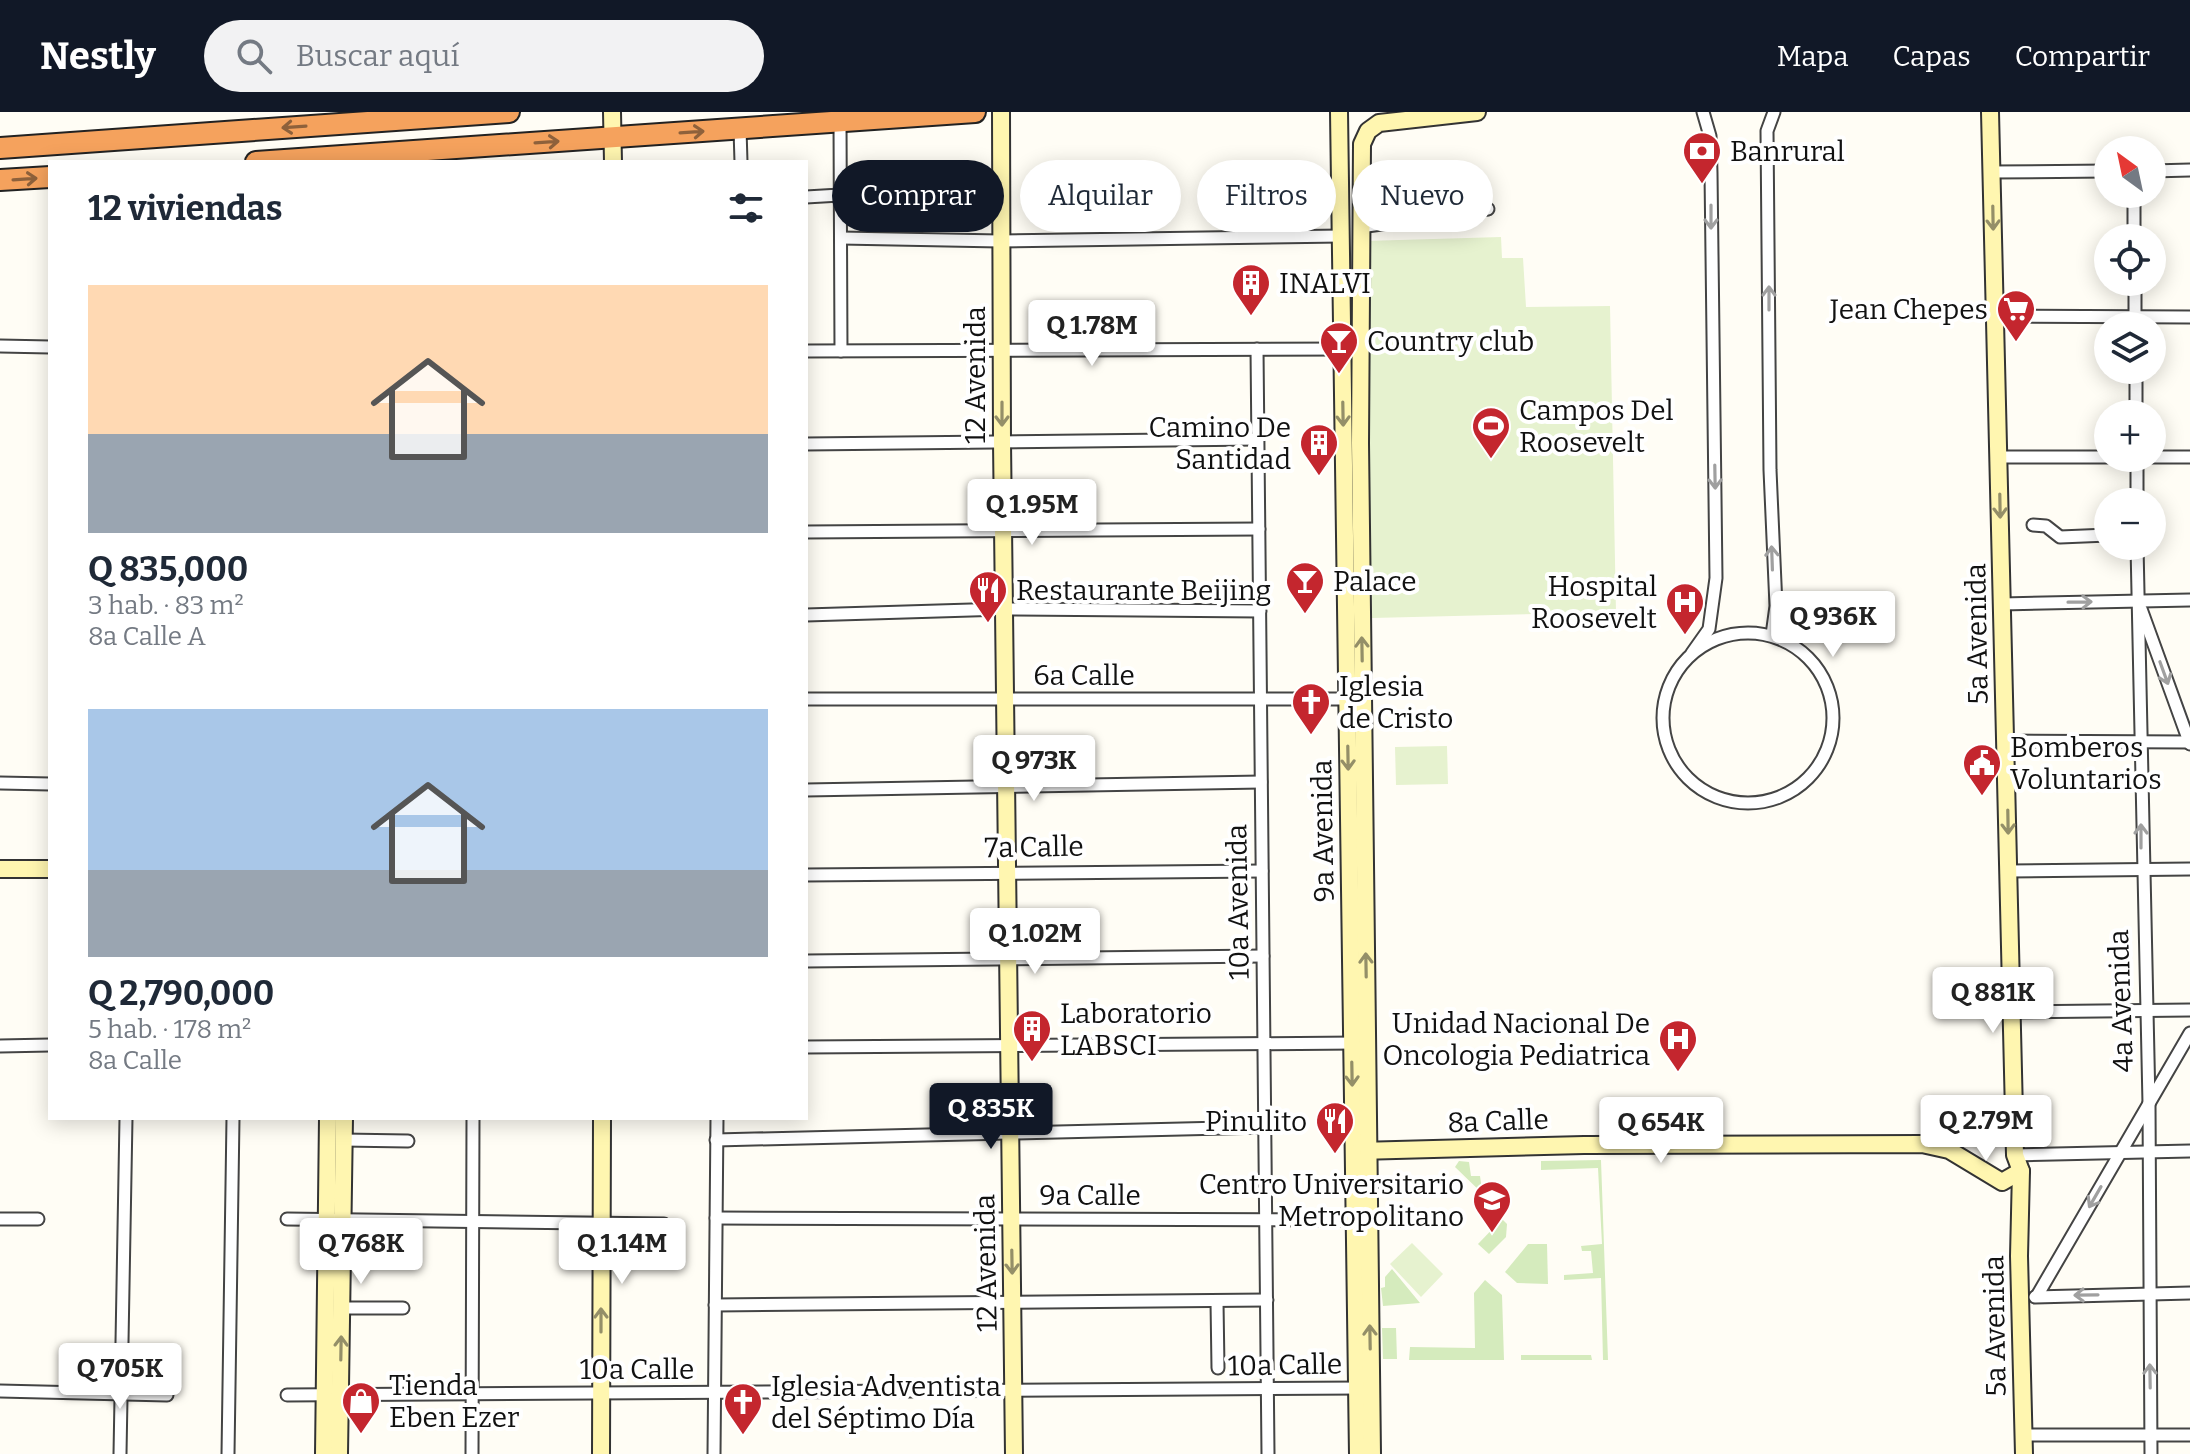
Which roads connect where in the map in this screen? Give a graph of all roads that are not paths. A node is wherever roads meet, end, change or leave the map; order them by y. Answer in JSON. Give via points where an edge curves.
{"nodes":[{"id":1,"x":509,"y":112,"type":"edge"},
{"id":2,"x":612,"y":112,"type":"edge"},
{"id":3,"x":975,"y":112,"type":"edge"},
{"id":4,"x":1001,"y":112,"type":"edge"},
{"id":5,"x":1339,"y":112,"type":"edge"},
{"id":6,"x":1477,"y":112,"type":"edge"},
{"id":7,"x":1703,"y":112,"type":"edge"},
{"id":8,"x":1774,"y":112,"type":"edge"},
{"id":9,"x":1990,"y":112,"type":"edge"},
{"id":10,"x":483,"y":113,"type":"edge"},
{"id":11,"x":840,"y":121,"type":"junction"},
{"id":12,"x":740,"y":129,"type":"junction"},
{"id":13,"x":614,"y":138,"type":"junction"},
{"id":14,"x":0,"y":148,"type":"edge"},
{"id":15,"x":479,"y":154,"type":"edge"},
{"id":16,"x":346,"y":159,"type":"edge"},
{"id":17,"x":316,"y":160,"type":"edge"},
{"id":18,"x":613,"y":160,"type":"edge"},
{"id":19,"x":741,"y":160,"type":"edge"},
{"id":20,"x":840,"y":160,"type":"edge"},
{"id":21,"x":1362,"y":160,"type":"edge"},
{"id":22,"x":2189,"y":170,"type":"edge"},
{"id":23,"x":2094,"y":171,"type":"edge"},
{"id":24,"x":2166,"y":171,"type":"edge"},
{"id":25,"x":1991,"y":172,"type":"junction"},
{"id":26,"x":48,"y":177,"type":"edge"},
{"id":27,"x":0,"y":180,"type":"edge"},
{"id":28,"x":832,"y":195,"type":"edge"},
{"id":29,"x":808,"y":197,"type":"edge"},
{"id":30,"x":841,"y":232,"type":"edge"},
{"id":31,"x":1360,"y":232,"type":"edge"},
{"id":32,"x":1341,"y":236,"type":"junction"},
{"id":33,"x":841,"y":238,"type":"junction"},
{"id":34,"x":1000,"y":241,"type":"junction"},
{"id":35,"x":1995,"y":316,"type":"junction"},
{"id":36,"x":2190,"y":317,"type":"edge"},
{"id":37,"x":2166,"y":319,"type":"edge"},
{"id":38,"x":2094,"y":320,"type":"edge"},
{"id":39,"x":0,"y":346,"type":"edge"},
{"id":40,"x":48,"y":347,"type":"edge"},
{"id":41,"x":1257,"y":349,"type":"junction"},
{"id":42,"x":1351,"y":349,"type":"junction"},
{"id":43,"x":808,"y":351,"type":"edge"},
{"id":44,"x":841,"y":351,"type":"junction"},
{"id":45,"x":1002,"y":352,"type":"junction"},
{"id":46,"x":1258,"y":439,"type":"junction"},
{"id":47,"x":1002,"y":442,"type":"junction"},
{"id":48,"x":808,"y":444,"type":"edge"},
{"id":49,"x":1999,"y":457,"type":"junction"},
{"id":50,"x":2094,"y":457,"type":"edge"},
{"id":51,"x":2166,"y":457,"type":"edge"},
{"id":52,"x":2190,"y":457,"type":"edge"},
{"id":53,"x":2033,"y":525,"type":"dead end"},
{"id":54,"x":1003,"y":529,"type":"junction"},
{"id":55,"x":1259,"y":529,"type":"junction"},
{"id":56,"x":808,"y":532,"type":"edge"},
{"id":57,"x":2094,"y":536,"type":"edge"},
{"id":58,"x":2137,"y":560,"type":"edge"},
{"id":59,"x":2190,"y":600,"type":"edge"},
{"id":60,"x":2138,"y":601,"type":"junction"},
{"id":61,"x":2002,"y":604,"type":"junction"},
{"id":62,"x":1004,"y":609,"type":"junction"},
{"id":63,"x":1260,"y":611,"type":"junction"},
{"id":64,"x":808,"y":615,"type":"edge"},
{"id":65,"x":1772,"y":635,"type":"junction"},
{"id":66,"x":1692,"y":653,"type":"junction"},
{"id":67,"x":808,"y":699,"type":"edge"},
{"id":68,"x":1260,"y":699,"type":"junction"},
{"id":69,"x":1355,"y":699,"type":"junction"},
{"id":70,"x":1005,"y":700,"type":"junction"},
{"id":71,"x":2006,"y":741,"type":"junction"},
{"id":72,"x":2140,"y":742,"type":"junction"},
{"id":73,"x":2190,"y":743,"type":"edge"},
{"id":74,"x":1261,"y":782,"type":"junction"},
{"id":75,"x":0,"y":783,"type":"edge"},
{"id":76,"x":48,"y":784,"type":"edge"},
{"id":77,"x":1006,"y":786,"type":"junction"},
{"id":78,"x":808,"y":790,"type":"edge"},
{"id":79,"x":0,"y":869,"type":"edge"},
{"id":80,"x":48,"y":869,"type":"edge"},
{"id":81,"x":2190,"y":869,"type":"edge"},
{"id":82,"x":2141,"y":870,"type":"junction"},
{"id":83,"x":1262,"y":871,"type":"junction"},
{"id":84,"x":2009,"y":871,"type":"junction"},
{"id":85,"x":1007,"y":873,"type":"junction"},
{"id":86,"x":808,"y":875,"type":"edge"},
{"id":87,"x":1263,"y":956,"type":"junction"},
{"id":88,"x":1008,"y":959,"type":"junction"},
{"id":89,"x":808,"y":961,"type":"edge"},
{"id":90,"x":2190,"y":1010,"type":"edge"},
{"id":91,"x":2144,"y":1011,"type":"junction"},
{"id":92,"x":2012,"y":1012,"type":"junction"},
{"id":93,"x":2190,"y":1033,"type":"edge"},
{"id":94,"x":1264,"y":1043,"type":"junction"},
{"id":95,"x":1359,"y":1043,"type":"junction"},
{"id":96,"x":1009,"y":1044,"type":"junction"},
{"id":97,"x":48,"y":1045,"type":"edge"},
{"id":98,"x":0,"y":1046,"type":"edge"},
{"id":99,"x":808,"y":1047,"type":"edge"},
{"id":100,"x":2149,"y":1104,"type":"junction"},
{"id":101,"x":126,"y":1120,"type":"edge"},
{"id":102,"x":233,"y":1120,"type":"edge"},
{"id":103,"x":328,"y":1120,"type":"edge"},
{"id":104,"x":344,"y":1120,"type":"edge"},
{"id":105,"x":473,"y":1120,"type":"edge"},
{"id":106,"x":602,"y":1120,"type":"edge"},
{"id":107,"x":717,"y":1120,"type":"edge"},
{"id":108,"x":1265,"y":1127,"type":"junction"},
{"id":109,"x":1010,"y":1133,"type":"junction"},
{"id":110,"x":343,"y":1140,"type":"junction"},
{"id":111,"x":716,"y":1140,"type":"junction"},
{"id":112,"x":408,"y":1141,"type":"dead end"},
{"id":113,"x":1361,"y":1151,"type":"junction"},
{"id":114,"x":2190,"y":1151,"type":"edge"},
{"id":115,"x":2147,"y":1152,"type":"junction"},
{"id":116,"x":2120,"y":1153,"type":"junction"},
{"id":117,"x":2013,"y":1168,"type":"junction"},
{"id":118,"x":716,"y":1218,"type":"junction"},
{"id":119,"x":0,"y":1219,"type":"edge"},
{"id":120,"x":38,"y":1219,"type":"dead end"},
{"id":121,"x":287,"y":1219,"type":"dead end"},
{"id":122,"x":1011,"y":1219,"type":"junction"},
{"id":123,"x":1266,"y":1219,"type":"junction"},
{"id":124,"x":1362,"y":1220,"type":"junction"},
{"id":125,"x":335,"y":1221,"type":"junction"},
{"id":126,"x":472,"y":1222,"type":"junction"},
{"id":127,"x":602,"y":1224,"type":"junction"},
{"id":128,"x":664,"y":1224,"type":"dead end"},
{"id":129,"x":2190,"y":1293,"type":"edge"},
{"id":130,"x":2149,"y":1294,"type":"junction"},
{"id":131,"x":2029,"y":1297,"type":"junction"},
{"id":132,"x":1267,"y":1300,"type":"junction"},
{"id":133,"x":1217,"y":1302,"type":"junction"},
{"id":134,"x":1012,"y":1303,"type":"junction"},
{"id":135,"x":715,"y":1305,"type":"junction"},
{"id":136,"x":341,"y":1308,"type":"junction"},
{"id":137,"x":403,"y":1308,"type":"dead end"},
{"id":138,"x":1218,"y":1368,"type":"dead end"},
{"id":139,"x":1364,"y":1388,"type":"junction"},
{"id":140,"x":1268,"y":1389,"type":"junction"},
{"id":141,"x":0,"y":1391,"type":"edge"},
{"id":142,"x":1013,"y":1391,"type":"junction"},
{"id":143,"x":121,"y":1393,"type":"junction"},
{"id":144,"x":714,"y":1393,"type":"junction"},
{"id":145,"x":471,"y":1394,"type":"junction"},
{"id":146,"x":601,"y":1394,"type":"junction"},
{"id":147,"x":167,"y":1395,"type":"dead end"},
{"id":148,"x":287,"y":1395,"type":"dead end"},
{"id":149,"x":332,"y":1395,"type":"junction"},
{"id":150,"x":2151,"y":1434,"type":"junction"},
{"id":151,"x":2024,"y":1435,"type":"junction"},
{"id":152,"x":2190,"y":1435,"type":"edge"},
{"id":153,"x":1365,"y":1448,"type":"edge"},
{"id":154,"x":120,"y":1454,"type":"edge"},
{"id":155,"x":228,"y":1454,"type":"edge"},
{"id":156,"x":324,"y":1454,"type":"edge"},
{"id":157,"x":339,"y":1454,"type":"edge"},
{"id":158,"x":472,"y":1454,"type":"edge"},
{"id":159,"x":601,"y":1454,"type":"edge"},
{"id":160,"x":714,"y":1454,"type":"edge"},
{"id":161,"x":1014,"y":1454,"type":"edge"},
{"id":162,"x":1268,"y":1454,"type":"edge"},
{"id":163,"x":2024,"y":1454,"type":"edge"},
{"id":164,"x":2151,"y":1454,"type":"edge"}],
"edges":[{"from":1,"to":10,"type":"highway"},
{"from":2,"to":13,"type":"street"},
{"from":3,"to":11,"type":"highway"},
{"from":4,"to":34,"type":"street","name":"12 Avenida"},
{"from":5,"to":32,"type":"street","name":"9a Avenida"},
{"from":6,"to":21,"type":"street","name":"9a Avenida","via":[[1384,122],[1368,131]]},
{"from":7,"to":66,"type":"street","one_way":true,"via":[[1710,136],[1716,578],[1709,629]]},
{"from":65,"to":8,"type":"street","one_way":true,"via":[[1776,606],[1767,131]]},
{"from":9,"to":25,"type":"street","name":"5a Avenida"},
{"from":10,"to":14,"type":"highway","one_way":true},
{"from":11,"to":12,"type":"highway"},
{"from":11,"to":20,"type":"street"},
{"from":13,"to":12,"type":"highway","one_way":true},
{"from":12,"to":19,"type":"street"},
{"from":15,"to":13,"type":"highway","one_way":true},
{"from":13,"to":18,"type":"street"},
{"from":15,"to":16,"type":"highway"},
{"from":16,"to":17,"type":"highway"},
{"from":22,"to":24,"type":"street"},
{"from":23,"to":25,"type":"street"},
{"from":25,"to":35,"type":"street","name":"5a Avenida","one_way":true},
{"from":27,"to":26,"type":"highway","one_way":true},
{"from":28,"to":29,"type":"street"},
{"from":30,"to":33,"type":"street"},
{"from":31,"to":42,"type":"street","name":"9a Avenida"},
{"from":32,"to":34,"type":"street"},
{"from":32,"to":42,"type":"street","name":"9a Avenida"},
{"from":33,"to":34,"type":"street"},
{"from":33,"to":44,"type":"street"},
{"from":34,"to":45,"type":"street","name":"12 Avenida"},
{"from":35,"to":38,"type":"street"},
{"from":35,"to":49,"type":"street","name":"5a Avenida"},
{"from":36,"to":37,"type":"street"},
{"from":39,"to":40,"type":"street"},
{"from":41,"to":42,"type":"street"},
{"from":41,"to":45,"type":"street"},
{"from":41,"to":46,"type":"street","name":"10a Avenida"},
{"from":42,"to":69,"type":"street","name":"9a Avenida"},
{"from":43,"to":44,"type":"street"},
{"from":44,"to":45,"type":"street"},
{"from":45,"to":47,"type":"street","name":"12 Avenida","one_way":true},
{"from":46,"to":47,"type":"street"},
{"from":46,"to":55,"type":"street","name":"10a Avenida"},
{"from":47,"to":48,"type":"street"},
{"from":47,"to":54,"type":"street","name":"12 Avenida"},
{"from":49,"to":50,"type":"street"},
{"from":49,"to":61,"type":"street","name":"5a Avenida","one_way":true},
{"from":51,"to":52,"type":"street"},
{"from":53,"to":57,"type":"street","via":[[2046,526],[2060,537]]},
{"from":54,"to":55,"type":"street"},
{"from":54,"to":56,"type":"street"},
{"from":54,"to":62,"type":"street","name":"12 Avenida"},
{"from":55,"to":63,"type":"street","name":"10a Avenida"},
{"from":58,"to":60,"type":"street","name":"4a Avenida"},
{"from":59,"to":60,"type":"street"},
{"from":61,"to":60,"type":"street","one_way":true},
{"from":60,"to":72,"type":"street","name":"4a Avenida"},
{"from":60,"to":73,"type":"street","one_way":true},
{"from":61,"to":71,"type":"street","name":"5a Avenida"},
{"from":62,"to":63,"type":"street"},
{"from":62,"to":64,"type":"street"},
{"from":62,"to":70,"type":"street","name":"12 Avenida"},
{"from":63,"to":68,"type":"street","name":"10a Avenida"},
{"from":65,"to":66,"type":"street","via":[[1730,634]]},
{"from":65,"to":66,"type":"street","via":[[1807,656],[1829,690],[1833,710],[1827,750],[1817,768],[1787,794],[1767,801],[1727,801],[1708,793],[1691,782],[1668,749],[1664,702],[1669,683]]},
{"from":67,"to":70,"type":"street","name":"6a Calle"},
{"from":68,"to":69,"type":"street","name":"6a Calle"},
{"from":68,"to":70,"type":"street","name":"6a Calle"},
{"from":68,"to":74,"type":"street","name":"10a Avenida"},
{"from":69,"to":95,"type":"street","name":"9a Avenida"},
{"from":70,"to":77,"type":"street","name":"12 Avenida"},
{"from":71,"to":72,"type":"street"},
{"from":71,"to":84,"type":"street","name":"5a Avenida","one_way":true},
{"from":72,"to":73,"type":"street"},
{"from":82,"to":72,"type":"street","name":"4a Avenida","one_way":true},
{"from":74,"to":77,"type":"street"},
{"from":74,"to":83,"type":"street","name":"10a Avenida"},
{"from":75,"to":76,"type":"street"},
{"from":77,"to":78,"type":"street"},
{"from":77,"to":85,"type":"street","name":"12 Avenida"},
{"from":79,"to":80,"type":"street"},
{"from":81,"to":82,"type":"street"},
{"from":82,"to":84,"type":"street"},
{"from":82,"to":91,"type":"street","name":"4a Avenida"},
{"from":83,"to":85,"type":"street","name":"7a Calle"},
{"from":83,"to":87,"type":"street","name":"10a Avenida"},
{"from":84,"to":92,"type":"street","name":"5a Avenida"},
{"from":85,"to":86,"type":"street","name":"7a Calle"},
{"from":85,"to":88,"type":"street","name":"12 Avenida"},
{"from":87,"to":88,"type":"street"},
{"from":87,"to":94,"type":"street","name":"10a Avenida"},
{"from":88,"to":89,"type":"street"},
{"from":88,"to":96,"type":"street","name":"12 Avenida"},
{"from":90,"to":91,"type":"street"},
{"from":91,"to":92,"type":"street"},
{"from":91,"to":100,"type":"street","name":"4a Avenida"},
{"from":92,"to":117,"type":"street","name":"5a Avenida"},
{"from":93,"to":100,"type":"street"},
{"from":94,"to":95,"type":"street"},
{"from":94,"to":96,"type":"street"},
{"from":94,"to":108,"type":"street","name":"10a Avenida"},
{"from":95,"to":113,"type":"street","name":"9a Avenida"},
{"from":96,"to":99,"type":"street"},
{"from":96,"to":109,"type":"street","name":"12 Avenida"},
{"from":97,"to":98,"type":"street"},
{"from":100,"to":115,"type":"street","name":"4a Avenida"},
{"from":100,"to":116,"type":"street"},
{"from":101,"to":143,"type":"street"},
{"from":102,"to":155,"type":"street"},
{"from":103,"to":125,"type":"street"},
{"from":104,"to":110,"type":"street"},
{"from":105,"to":126,"type":"street"},
{"from":106,"to":127,"type":"street"},
{"from":107,"to":111,"type":"street"},
{"from":108,"to":109,"type":"street"},
{"from":108,"to":123,"type":"street","name":"10a Avenida"},
{"from":109,"to":111,"type":"street"},
{"from":109,"to":122,"type":"street","name":"12 Avenida"},
{"from":110,"to":112,"type":"street"},
{"from":110,"to":125,"type":"street"},
{"from":111,"to":118,"type":"street"},
{"from":113,"to":117,"type":"street","name":"8a Calle","via":[[1922,1144],[1975,1164]]},
{"from":113,"to":124,"type":"street","name":"9a Avenida"},
{"from":114,"to":115,"type":"street","name":"8a Calle"},
{"from":115,"to":116,"type":"street","name":"8a Calle"},
{"from":115,"to":130,"type":"street","name":"4a Avenida"},
{"from":116,"to":117,"type":"street","name":"8a Calle"},
{"from":116,"to":131,"type":"street","one_way":true},
{"from":117,"to":131,"type":"street","name":"5a Avenida"},
{"from":118,"to":122,"type":"street","name":"9a Calle"},
{"from":118,"to":135,"type":"street"},
{"from":119,"to":120,"type":"street"},
{"from":121,"to":125,"type":"street"},
{"from":122,"to":123,"type":"street","name":"9a Calle"},
{"from":122,"to":134,"type":"street","name":"12 Avenida","one_way":true},
{"from":123,"to":124,"type":"street","name":"9a Calle"},
{"from":123,"to":132,"type":"street","name":"10a Avenida"},
{"from":124,"to":139,"type":"street","name":"9a Avenida"},
{"from":125,"to":126,"type":"street"},
{"from":125,"to":136,"type":"street"},
{"from":125,"to":149,"type":"street"},
{"from":126,"to":127,"type":"street"},
{"from":126,"to":145,"type":"street"},
{"from":127,"to":128,"type":"street"},
{"from":146,"to":127,"type":"street","one_way":true},
{"from":129,"to":130,"type":"street"},
{"from":130,"to":131,"type":"street","one_way":true},
{"from":150,"to":130,"type":"street","name":"4a Avenida","one_way":true},
{"from":131,"to":151,"type":"street","name":"5a Avenida"},
{"from":132,"to":133,"type":"street"},
{"from":132,"to":140,"type":"street","name":"10a Avenida"},
{"from":133,"to":134,"type":"street"},
{"from":133,"to":138,"type":"street"},
{"from":134,"to":135,"type":"street"},
{"from":134,"to":142,"type":"street","name":"12 Avenida"},
{"from":135,"to":144,"type":"street"},
{"from":136,"to":137,"type":"street"},
{"from":149,"to":136,"type":"street","one_way":true},
{"from":139,"to":140,"type":"street","name":"10a Calle"},
{"from":139,"to":153,"type":"street","name":"9a Avenida"},
{"from":140,"to":142,"type":"street","name":"10a Calle"},
{"from":140,"to":162,"type":"street","name":"10a Avenida"},
{"from":141,"to":143,"type":"street"},
{"from":142,"to":144,"type":"street","name":"10a Calle"},
{"from":142,"to":161,"type":"street","name":"12 Avenida"},
{"from":143,"to":147,"type":"street"},
{"from":143,"to":154,"type":"street"},
{"from":144,"to":146,"type":"street","name":"10a Calle"},
{"from":144,"to":160,"type":"street"},
{"from":145,"to":146,"type":"street","name":"10a Calle"},
{"from":145,"to":149,"type":"street","name":"10a Calle"},
{"from":145,"to":158,"type":"street"},
{"from":146,"to":159,"type":"street"},
{"from":148,"to":149,"type":"street","name":"10a Calle"},
{"from":149,"to":156,"type":"street"},
{"from":149,"to":157,"type":"street"},
{"from":150,"to":151,"type":"street"},
{"from":150,"to":152,"type":"street"},
{"from":150,"to":164,"type":"street","name":"4a Avenida"},
{"from":151,"to":163,"type":"street","name":"5a Avenida"}]}
